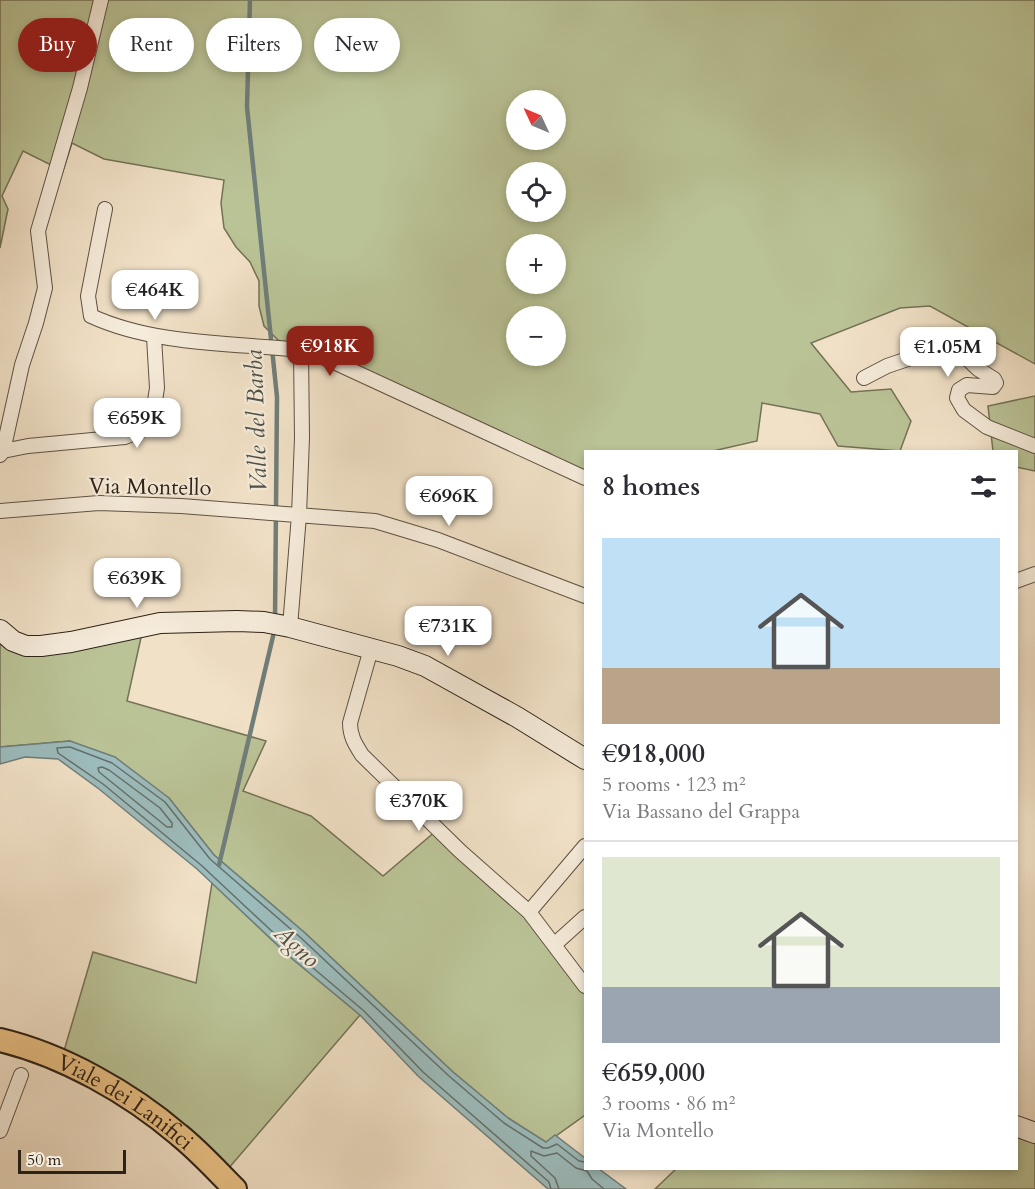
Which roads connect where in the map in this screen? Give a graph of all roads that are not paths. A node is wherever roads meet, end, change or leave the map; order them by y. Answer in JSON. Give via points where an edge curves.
{"nodes":[{"id":1,"x":101,"y":0,"type":"edge"},
{"id":2,"x":105,"y":209,"type":"dead end"},
{"id":3,"x":154,"y":337,"type":"junction"},
{"id":4,"x":301,"y":350,"type":"junction"},
{"id":5,"x":864,"y":378,"type":"dead end"},
{"id":6,"x":1035,"y":446,"type":"edge"},
{"id":7,"x":2,"y":453,"type":"edge"},
{"id":8,"x":584,"y":478,"type":"edge"},
{"id":9,"x":0,"y":511,"type":"edge"},
{"id":10,"x":295,"y":515,"type":"junction"},
{"id":11,"x":1035,"y":574,"type":"edge"},
{"id":12,"x":1018,"y":580,"type":"edge"},
{"id":13,"x":584,"y":596,"type":"edge"},
{"id":14,"x":278,"y":625,"type":"junction"},
{"id":15,"x":0,"y":630,"type":"edge"},
{"id":16,"x":371,"y":649,"type":"junction"},
{"id":17,"x":584,"y":758,"type":"edge"},
{"id":18,"x":584,"y":847,"type":"edge"},
{"id":19,"x":529,"y":912,"type":"junction"},
{"id":20,"x":584,"y":918,"type":"edge"},
{"id":21,"x":554,"y":945,"type":"junction"},
{"id":22,"x":584,"y":985,"type":"edge"},
{"id":23,"x":0,"y":1040,"type":"edge"},
{"id":24,"x":21,"y":1075,"type":"dead end"},
{"id":25,"x":1018,"y":1127,"type":"edge"},
{"id":26,"x":0,"y":1131,"type":"edge"},
{"id":27,"x":1035,"y":1133,"type":"edge"},
{"id":28,"x":236,"y":1189,"type":"edge"}],
"edges":[{"from":1,"to":7,"type":"street","via":[[38,231],[45,288]]},
{"from":2,"to":3,"type":"street","via":[[88,296],[91,316],[111,326]]},
{"from":3,"to":4,"type":"street"},
{"from":3,"to":7,"type":"street","via":[[157,388],[151,426],[124,437],[28,446]]},
{"from":4,"to":8,"type":"street"},
{"from":4,"to":10,"type":"street","via":[[302,438]]},
{"from":5,"to":6,"type":"street","via":[[940,348],[958,350],[996,382],[993,387],[967,385],[959,390],[957,398],[964,410],[987,427]]},
{"from":9,"to":10,"type":"street","name":"Via Montello","via":[[99,503]]},
{"from":10,"to":13,"type":"street","name":"Via Montello","via":[[375,521],[438,540]]},
{"from":10,"to":14,"type":"street"},
{"from":11,"to":12,"type":"street"},
{"from":14,"to":15,"type":"main road","via":[[160,623],[41,646],[13,641]]},
{"from":14,"to":16,"type":"main road"},
{"from":16,"to":17,"type":"main road","via":[[425,666],[459,683]]},
{"from":16,"to":19,"type":"street","via":[[350,723],[354,743],[453,844]]},
{"from":18,"to":19,"type":"street"},
{"from":19,"to":21,"type":"street"},
{"from":20,"to":21,"type":"street"},
{"from":21,"to":22,"type":"street"},
{"from":23,"to":28,"type":"main road","name":"Viale dei Lanifici","via":[[93,1077],[137,1103],[179,1135]]},
{"from":24,"to":26,"type":"street"},
{"from":25,"to":27,"type":"main road"}]}
